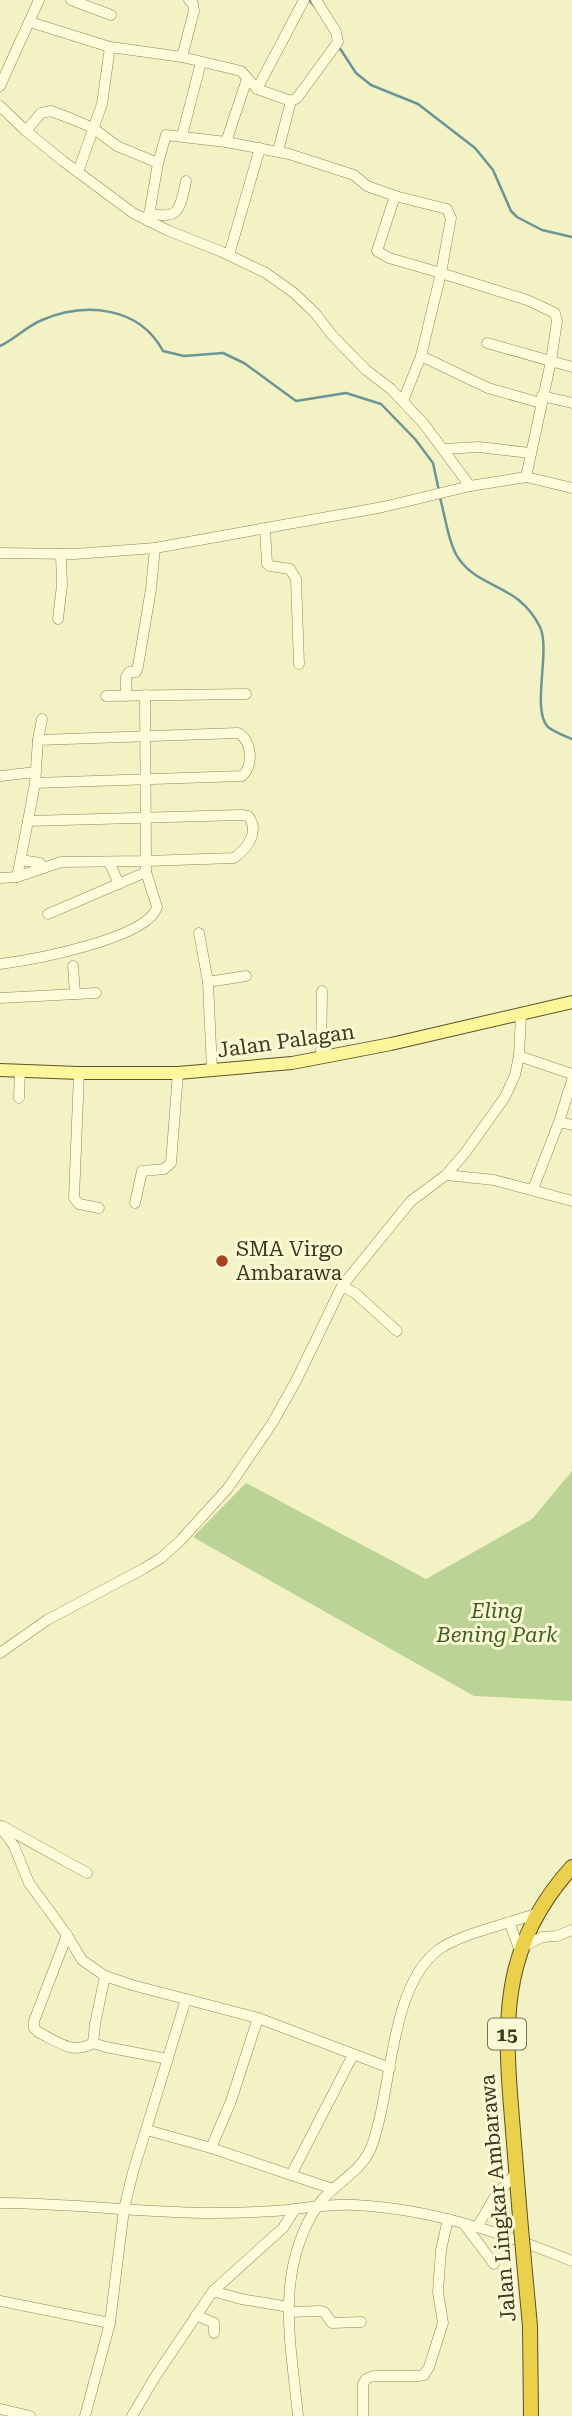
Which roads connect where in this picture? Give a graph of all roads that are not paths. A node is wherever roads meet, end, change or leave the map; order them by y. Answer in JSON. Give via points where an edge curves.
{"nodes":[{"id":1,"x":39,"y":0,"type":"edge"},
{"id":2,"x":71,"y":0,"type":"edge"},
{"id":3,"x":189,"y":0,"type":"edge"},
{"id":4,"x":316,"y":0,"type":"edge"},
{"id":5,"x":304,"y":1,"type":"edge"},
{"id":6,"x":111,"y":15,"type":"dead end"},
{"id":7,"x":30,"y":22,"type":"junction"},
{"id":8,"x":110,"y":47,"type":"junction"},
{"id":9,"x":182,"y":57,"type":"junction"},
{"id":10,"x":201,"y":62,"type":"junction"},
{"id":11,"x":247,"y":79,"type":"junction"},
{"id":12,"x":0,"y":86,"type":"edge"},
{"id":13,"x":257,"y":89,"type":"junction"},
{"id":14,"x":291,"y":102,"type":"junction"},
{"id":15,"x":0,"y":106,"type":"edge"},
{"id":16,"x":93,"y":128,"type":"junction"},
{"id":17,"x":26,"y":131,"type":"junction"},
{"id":18,"x":182,"y":136,"type":"junction"},
{"id":19,"x":226,"y":142,"type":"junction"},
{"id":20,"x":260,"y":148,"type":"junction"},
{"id":21,"x":278,"y":151,"type":"junction"},
{"id":22,"x":158,"y":163,"type":"junction"},
{"id":23,"x":78,"y":172,"type":"junction"},
{"id":24,"x":186,"y":181,"type":"dead end"},
{"id":25,"x":395,"y":196,"type":"junction"},
{"id":26,"x":149,"y":217,"type":"junction"},
{"id":27,"x":229,"y":255,"type":"junction"},
{"id":28,"x":442,"y":273,"type":"junction"},
{"id":29,"x":486,"y":343,"type":"dead end"},
{"id":30,"x":421,"y":356,"type":"junction"},
{"id":31,"x":551,"y":361,"type":"junction"},
{"id":32,"x":572,"y":367,"type":"edge"},
{"id":33,"x":542,"y":400,"type":"junction"},
{"id":34,"x":403,"y":401,"type":"junction"},
{"id":35,"x":572,"y":403,"type":"edge"},
{"id":36,"x":443,"y":449,"type":"junction"},
{"id":37,"x":530,"y":453,"type":"junction"},
{"id":38,"x":526,"y":477,"type":"junction"},
{"id":39,"x":470,"y":486,"type":"junction"},
{"id":40,"x":572,"y":488,"type":"edge"},
{"id":41,"x":265,"y":528,"type":"junction"},
{"id":42,"x":155,"y":548,"type":"junction"},
{"id":43,"x":0,"y":553,"type":"edge"},
{"id":44,"x":61,"y":554,"type":"junction"},
{"id":45,"x":58,"y":619,"type":"dead end"},
{"id":46,"x":299,"y":664,"type":"dead end"},
{"id":47,"x":246,"y":694,"type":"dead end"},
{"id":48,"x":145,"y":695,"type":"junction"},
{"id":49,"x":106,"y":696,"type":"dead end"},
{"id":50,"x":126,"y":696,"type":"junction"},
{"id":51,"x":43,"y":719,"type":"dead end"},
{"id":52,"x":146,"y":738,"type":"junction"},
{"id":53,"x":38,"y":740,"type":"junction"},
{"id":54,"x":0,"y":776,"type":"edge"},
{"id":55,"x":35,"y":777,"type":"junction"},
{"id":56,"x":146,"y":778,"type":"junction"},
{"id":57,"x":146,"y":819,"type":"junction"},
{"id":58,"x":28,"y":821,"type":"junction"},
{"id":59,"x":21,"y":860,"type":"junction"},
{"id":60,"x":146,"y":861,"type":"junction"},
{"id":61,"x":109,"y":862,"type":"junction"},
{"id":62,"x":43,"y":868,"type":"junction"},
{"id":63,"x":146,"y":872,"type":"junction"},
{"id":64,"x":0,"y":877,"type":"edge"},
{"id":65,"x":17,"y":877,"type":"junction"},
{"id":66,"x":120,"y":884,"type":"junction"},
{"id":67,"x":48,"y":914,"type":"dead end"},
{"id":68,"x":199,"y":933,"type":"dead end"},
{"id":69,"x":0,"y":964,"type":"edge"},
{"id":70,"x":73,"y":967,"type":"dead end"},
{"id":71,"x":246,"y":976,"type":"dead end"},
{"id":72,"x":208,"y":982,"type":"junction"},
{"id":73,"x":322,"y":991,"type":"dead end"},
{"id":74,"x":96,"y":993,"type":"dead end"},
{"id":75,"x":75,"y":994,"type":"junction"},
{"id":76,"x":0,"y":998,"type":"edge"},
{"id":77,"x":572,"y":1002,"type":"edge"},
{"id":78,"x":521,"y":1015,"type":"junction"},
{"id":79,"x":519,"y":1056,"type":"junction"},
{"id":80,"x":321,"y":1058,"type":"junction"},
{"id":81,"x":0,"y":1070,"type":"edge"},
{"id":82,"x":212,"y":1070,"type":"junction"},
{"id":83,"x":20,"y":1071,"type":"junction"},
{"id":84,"x":79,"y":1073,"type":"junction"},
{"id":85,"x":178,"y":1073,"type":"junction"},
{"id":86,"x":572,"y":1074,"type":"edge"},
{"id":87,"x":572,"y":1080,"type":"edge"},
{"id":88,"x":19,"y":1098,"type":"dead end"},
{"id":89,"x":559,"y":1122,"type":"junction"},
{"id":90,"x":572,"y":1125,"type":"edge"},
{"id":91,"x":446,"y":1175,"type":"junction"},
{"id":92,"x":533,"y":1189,"type":"junction"},
{"id":93,"x":572,"y":1200,"type":"edge"},
{"id":94,"x":135,"y":1203,"type":"dead end"},
{"id":95,"x":99,"y":1208,"type":"dead end"},
{"id":96,"x":342,"y":1286,"type":"junction"},
{"id":97,"x":397,"y":1331,"type":"dead end"},
{"id":98,"x":0,"y":1653,"type":"edge"},
{"id":99,"x":0,"y":1826,"type":"edge"},
{"id":100,"x":572,"y":1867,"type":"edge"},
{"id":101,"x":87,"y":1873,"type":"dead end"},
{"id":102,"x":537,"y":1914,"type":"junction"},
{"id":103,"x":510,"y":1924,"type":"junction"},
{"id":104,"x":572,"y":1930,"type":"edge"},
{"id":105,"x":67,"y":1935,"type":"junction"},
{"id":106,"x":542,"y":1937,"type":"junction"},
{"id":107,"x":521,"y":1950,"type":"junction"},
{"id":108,"x":106,"y":1976,"type":"junction"},
{"id":109,"x":186,"y":1999,"type":"junction"},
{"id":110,"x":258,"y":2018,"type":"junction"},
{"id":111,"x":93,"y":2043,"type":"junction"},
{"id":112,"x":353,"y":2055,"type":"junction"},
{"id":113,"x":168,"y":2059,"type":"junction"},
{"id":114,"x":390,"y":2068,"type":"junction"},
{"id":115,"x":147,"y":2130,"type":"junction"},
{"id":116,"x":211,"y":2148,"type":"junction"},
{"id":117,"x":516,"y":2173,"type":"junction"},
{"id":118,"x":291,"y":2175,"type":"junction"},
{"id":119,"x":333,"y":2189,"type":"junction"},
{"id":120,"x":0,"y":2203,"type":"edge"},
{"id":121,"x":318,"y":2205,"type":"junction"},
{"id":122,"x":124,"y":2209,"type":"junction"},
{"id":123,"x":295,"y":2209,"type":"junction"},
{"id":124,"x":448,"y":2219,"type":"junction"},
{"id":125,"x":464,"y":2223,"type":"junction"},
{"id":126,"x":477,"y":2227,"type":"junction"},
{"id":127,"x":572,"y":2260,"type":"edge"},
{"id":128,"x":494,"y":2264,"type":"dead end"},
{"id":129,"x":213,"y":2291,"type":"junction"},
{"id":130,"x":0,"y":2301,"type":"edge"},
{"id":131,"x":289,"y":2310,"type":"junction"},
{"id":132,"x":197,"y":2315,"type":"junction"},
{"id":133,"x":361,"y":2322,"type":"dead end"},
{"id":134,"x":110,"y":2323,"type":"junction"},
{"id":135,"x":214,"y":2333,"type":"dead end"},
{"id":136,"x":1,"y":2409,"type":"edge"},
{"id":137,"x":30,"y":2416,"type":"edge"},
{"id":138,"x":85,"y":2416,"type":"edge"},
{"id":139,"x":132,"y":2416,"type":"edge"},
{"id":140,"x":298,"y":2416,"type":"edge"},
{"id":141,"x":363,"y":2416,"type":"edge"},
{"id":142,"x":531,"y":2416,"type":"edge"}],
"edges":[{"from":1,"to":7,"type":"street"},
{"from":2,"to":6,"type":"street"},
{"from":3,"to":9,"type":"street","via":[[194,11]]},
{"from":4,"to":14,"type":"street","via":[[336,32],[338,44]]},
{"from":5,"to":13,"type":"street"},
{"from":7,"to":8,"type":"street"},
{"from":7,"to":12,"type":"street"},
{"from":8,"to":9,"type":"street"},
{"from":8,"to":16,"type":"street","via":[[102,104]]},
{"from":9,"to":10,"type":"street"},
{"from":10,"to":11,"type":"street","via":[[241,71]]},
{"from":10,"to":18,"type":"street"},
{"from":11,"to":13,"type":"street"},
{"from":11,"to":19,"type":"street"},
{"from":13,"to":14,"type":"street"},
{"from":14,"to":21,"type":"street"},
{"from":15,"to":17,"type":"street"},
{"from":16,"to":17,"type":"street","via":[[45,111]]},
{"from":16,"to":22,"type":"street","via":[[117,146]]},
{"from":16,"to":23,"type":"street"},
{"from":17,"to":23,"type":"street"},
{"from":18,"to":19,"type":"street"},
{"from":18,"to":22,"type":"street","via":[[165,135]]},
{"from":19,"to":20,"type":"street"},
{"from":20,"to":21,"type":"street"},
{"from":20,"to":27,"type":"street"},
{"from":21,"to":25,"type":"street","via":[[354,174],[367,186]]},
{"from":22,"to":26,"type":"street"},
{"from":23,"to":26,"type":"street","via":[[133,213]]},
{"from":24,"to":26,"type":"street","via":[[177,211]]},
{"from":25,"to":28,"type":"street","via":[[449,212]]},
{"from":25,"to":28,"type":"street","via":[[377,251]]},
{"from":26,"to":27,"type":"street"},
{"from":27,"to":34,"type":"street","via":[[294,293],[366,370]]},
{"from":28,"to":30,"type":"street"},
{"from":28,"to":31,"type":"street","via":[[555,313]]},
{"from":29,"to":31,"type":"street"},
{"from":30,"to":33,"type":"street","via":[[488,388]]},
{"from":30,"to":34,"type":"street"},
{"from":31,"to":32,"type":"street"},
{"from":31,"to":33,"type":"street"},
{"from":33,"to":35,"type":"street"},
{"from":33,"to":37,"type":"street"},
{"from":34,"to":36,"type":"street"},
{"from":36,"to":37,"type":"street","via":[[479,447]]},
{"from":36,"to":39,"type":"street"},
{"from":37,"to":38,"type":"street"},
{"from":38,"to":39,"type":"street"},
{"from":38,"to":40,"type":"street"},
{"from":39,"to":41,"type":"street"},
{"from":41,"to":42,"type":"street"},
{"from":41,"to":46,"type":"street","via":[[267,564],[290,569],[296,579]]},
{"from":42,"to":44,"type":"street"},
{"from":42,"to":50,"type":"street","via":[[138,667],[127,674]]},
{"from":43,"to":44,"type":"street"},
{"from":44,"to":45,"type":"street"},
{"from":47,"to":48,"type":"street"},
{"from":48,"to":50,"type":"street"},
{"from":48,"to":52,"type":"street"},
{"from":49,"to":50,"type":"street"},
{"from":51,"to":53,"type":"street"},
{"from":52,"to":53,"type":"street"},
{"from":52,"to":56,"type":"street"},
{"from":52,"to":56,"type":"street","via":[[243,735],[249,761],[242,776]]},
{"from":53,"to":55,"type":"street"},
{"from":54,"to":55,"type":"street"},
{"from":55,"to":56,"type":"street"},
{"from":55,"to":58,"type":"street"},
{"from":56,"to":57,"type":"street"},
{"from":57,"to":58,"type":"street"},
{"from":57,"to":60,"type":"street"},
{"from":57,"to":60,"type":"street","via":[[248,816],[254,824],[247,846],[234,858]]},
{"from":58,"to":59,"type":"street"},
{"from":59,"to":62,"type":"street","via":[[40,863]]},
{"from":59,"to":65,"type":"street"},
{"from":60,"to":61,"type":"street"},
{"from":60,"to":63,"type":"street"},
{"from":61,"to":62,"type":"street","via":[[61,862]]},
{"from":61,"to":66,"type":"street"},
{"from":62,"to":65,"type":"street"},
{"from":63,"to":66,"type":"street"},
{"from":63,"to":69,"type":"street","via":[[157,907],[151,917],[100,943]]},
{"from":64,"to":65,"type":"street"},
{"from":66,"to":67,"type":"street"},
{"from":68,"to":72,"type":"street"},
{"from":70,"to":75,"type":"street"},
{"from":71,"to":72,"type":"street"},
{"from":72,"to":82,"type":"street"},
{"from":73,"to":80,"type":"street"},
{"from":74,"to":75,"type":"street"},
{"from":75,"to":76,"type":"street"},
{"from":77,"to":78,"type":"main road","name":"Jalan Palagan"},
{"from":78,"to":79,"type":"street"},
{"from":78,"to":80,"type":"main road","name":"Jalan Palagan"},
{"from":79,"to":86,"type":"street"},
{"from":79,"to":91,"type":"street","via":[[505,1097]]},
{"from":80,"to":82,"type":"main road","name":"Jalan Palagan"},
{"from":81,"to":83,"type":"main road","name":"Jalan Palagan"},
{"from":82,"to":85,"type":"main road","name":"Jalan Palagan"},
{"from":83,"to":84,"type":"main road","name":"Jalan Palagan"},
{"from":83,"to":88,"type":"street"},
{"from":84,"to":85,"type":"main road","name":"Jalan Palagan"},
{"from":84,"to":95,"type":"street","via":[[74,1198],[79,1204]]},
{"from":85,"to":94,"type":"street","via":[[171,1163],[164,1169],[142,1171]]},
{"from":87,"to":89,"type":"street"},
{"from":89,"to":90,"type":"street"},
{"from":89,"to":92,"type":"street"},
{"from":91,"to":92,"type":"street"},
{"from":91,"to":96,"type":"street","via":[[411,1201]]},
{"from":92,"to":93,"type":"street"},
{"from":96,"to":97,"type":"street"},
{"from":96,"to":98,"type":"street","via":[[273,1422],[228,1488],[180,1541],[143,1569],[47,1620]]},
{"from":99,"to":101,"type":"street"},
{"from":99,"to":105,"type":"street","via":[[29,1883]]},
{"from":100,"to":102,"type":"highway","name":"Jalan Lingkar Ambarawa","number":"15"},
{"from":102,"to":103,"type":"street"},
{"from":102,"to":106,"type":"street"},
{"from":102,"to":107,"type":"highway","name":"Jalan Lingkar Ambarawa","number":"15"},
{"from":103,"to":107,"type":"street"},
{"from":103,"to":114,"type":"street","via":[[455,1941],[426,1963],[404,2000]]},
{"from":104,"to":106,"type":"street"},
{"from":105,"to":108,"type":"street","via":[[82,1960]]},
{"from":105,"to":111,"type":"street","via":[[34,2028],[76,2049]]},
{"from":106,"to":107,"type":"street"},
{"from":107,"to":117,"type":"highway","name":"Jalan Lingkar Ambarawa","number":"15","via":[[507,2022]]},
{"from":108,"to":109,"type":"street"},
{"from":108,"to":111,"type":"street"},
{"from":109,"to":110,"type":"street"},
{"from":109,"to":113,"type":"street"},
{"from":110,"to":112,"type":"street"},
{"from":110,"to":116,"type":"street"},
{"from":111,"to":113,"type":"street"},
{"from":112,"to":114,"type":"street"},
{"from":112,"to":118,"type":"street"},
{"from":113,"to":115,"type":"street"},
{"from":114,"to":119,"type":"street","via":[[369,2154]]},
{"from":115,"to":116,"type":"street"},
{"from":115,"to":122,"type":"street"},
{"from":116,"to":118,"type":"street"},
{"from":117,"to":126,"type":"street"},
{"from":117,"to":142,"type":"highway","name":"Jalan Lingkar Ambarawa","number":"15","bridge":true,"via":[[530,2326]]},
{"from":118,"to":119,"type":"street"},
{"from":119,"to":121,"type":"street"},
{"from":120,"to":122,"type":"street"},
{"from":121,"to":123,"type":"street"},
{"from":121,"to":124,"type":"street","via":[[391,2208]]},
{"from":121,"to":131,"type":"street","via":[[296,2249]]},
{"from":122,"to":123,"type":"street","via":[[211,2213]]},
{"from":122,"to":134,"type":"street"},
{"from":123,"to":129,"type":"street","via":[[283,2228]]},
{"from":124,"to":125,"type":"street"},
{"from":124,"to":141,"type":"street","via":[[438,2292],[443,2323],[429,2367],[419,2376],[366,2379]]},
{"from":125,"to":126,"type":"street"},
{"from":125,"to":128,"type":"street"},
{"from":126,"to":127,"type":"street"},
{"from":129,"to":131,"type":"street"},
{"from":129,"to":132,"type":"street"},
{"from":130,"to":134,"type":"street"},
{"from":131,"to":133,"type":"street","via":[[324,2312],[332,2323]]},
{"from":131,"to":140,"type":"street"},
{"from":132,"to":135,"type":"street","via":[[214,2323]]},
{"from":132,"to":139,"type":"street"},
{"from":134,"to":138,"type":"street"},
{"from":136,"to":137,"type":"street"}]}
